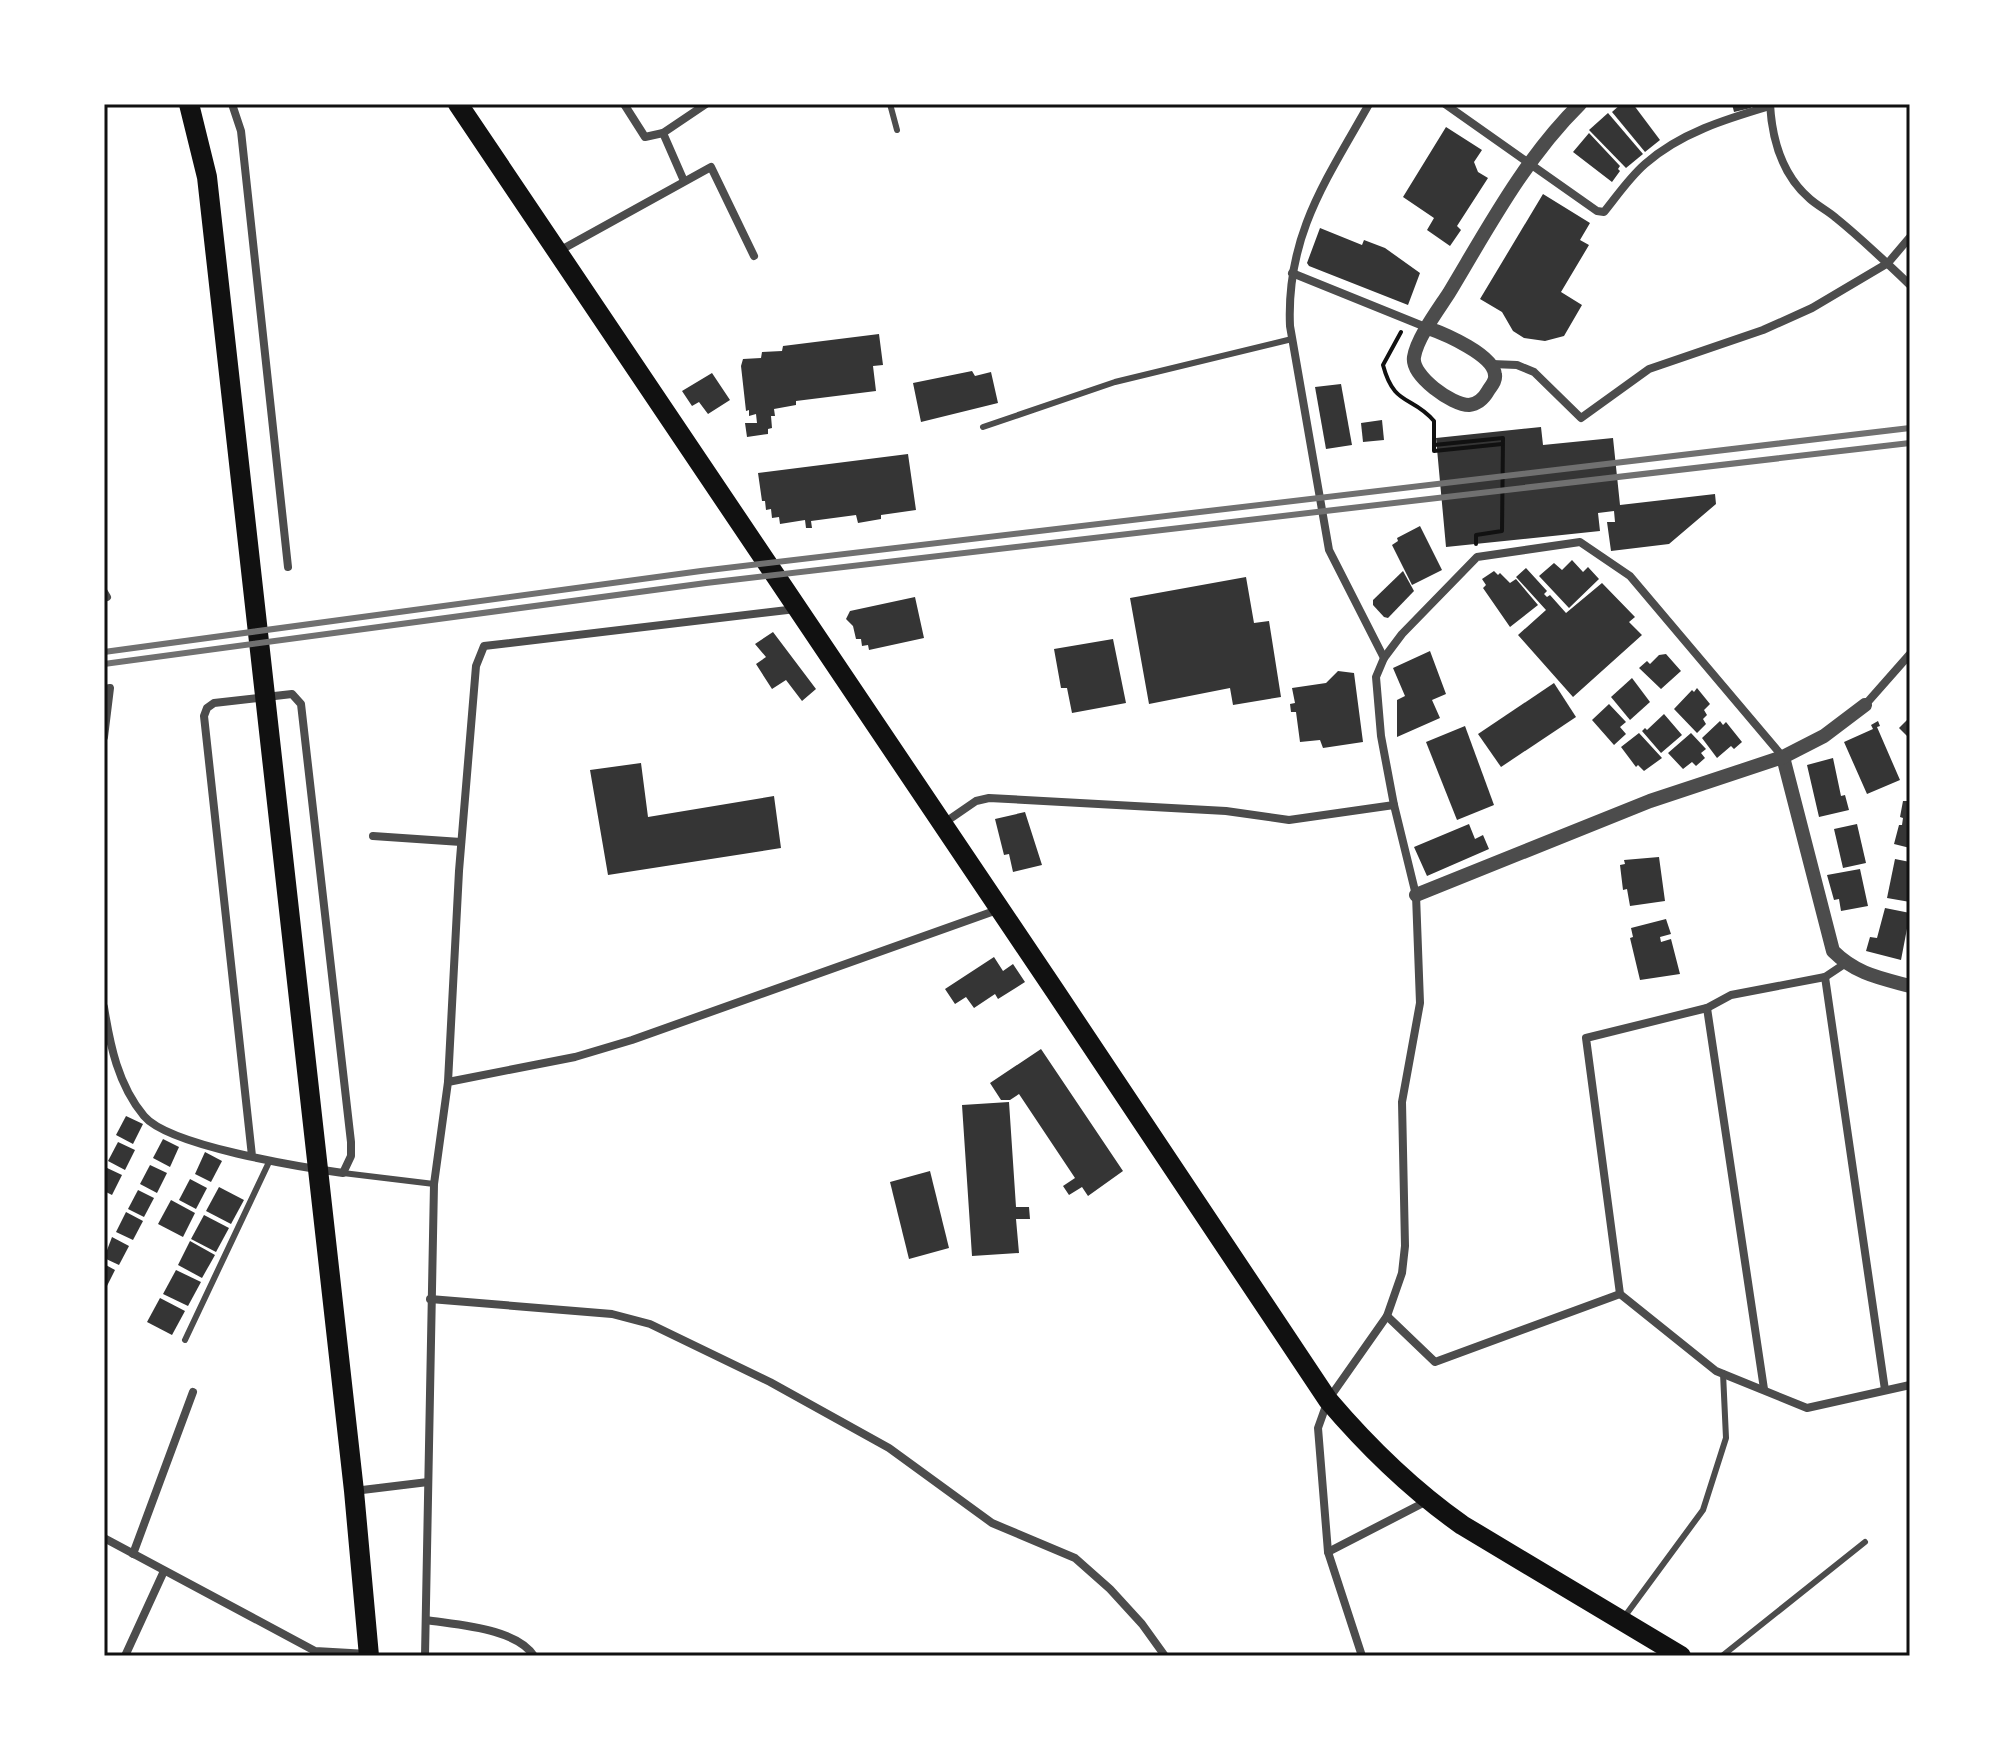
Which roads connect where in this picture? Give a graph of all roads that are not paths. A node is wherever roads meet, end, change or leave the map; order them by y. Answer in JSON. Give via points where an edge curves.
{"nodes":[{"id":1,"x":189,"y":104,"type":"edge"},
{"id":2,"x":232,"y":104,"type":"edge"},
{"id":3,"x":458,"y":104,"type":"edge"},
{"id":4,"x":624,"y":104,"type":"edge"},
{"id":5,"x":706,"y":104,"type":"edge"},
{"id":6,"x":890,"y":104,"type":"edge"},
{"id":7,"x":1369,"y":104,"type":"edge"},
{"id":8,"x":1445,"y":104,"type":"edge"},
{"id":9,"x":1580,"y":104,"type":"edge"},
{"id":10,"x":1770,"y":105,"type":"edge"},
{"id":11,"x":897,"y":130,"type":"dead end"},
{"id":12,"x":663,"y":133,"type":"junction"},
{"id":13,"x":1529,"y":163,"type":"junction"},
{"id":14,"x":684,"y":181,"type":"junction"},
{"id":15,"x":1910,"y":237,"type":"edge"},
{"id":16,"x":558,"y":252,"type":"junction"},
{"id":17,"x":754,"y":256,"type":"dead end"},
{"id":18,"x":1888,"y":263,"type":"junction"},
{"id":19,"x":1292,"y":273,"type":"junction"},
{"id":20,"x":1910,"y":285,"type":"edge"},
{"id":21,"x":1428,"y":328,"type":"junction"},
{"id":22,"x":1292,"y":339,"type":"junction"},
{"id":23,"x":1492,"y":364,"type":"junction"},
{"id":24,"x":983,"y":427,"type":"dead end"},
{"id":25,"x":288,"y":567,"type":"dead end"},
{"id":26,"x":791,"y":600,"type":"junction"},
{"id":27,"x":1384,"y":658,"type":"junction"},
{"id":28,"x":1908,"y":661,"type":"edge"},
{"id":29,"x":104,"y":689,"type":"edge"},
{"id":30,"x":1865,"y":705,"type":"joint"},
{"id":31,"x":104,"y":737,"type":"edge"},
{"id":32,"x":1783,"y":757,"type":"junction"},
{"id":33,"x":1394,"y":805,"type":"junction"},
{"id":34,"x":943,"y":824,"type":"junction"},
{"id":35,"x":373,"y":836,"type":"dead end"},
{"id":36,"x":461,"y":842,"type":"junction"},
{"id":37,"x":1416,"y":895,"type":"junction"},
{"id":38,"x":1000,"y":909,"type":"junction"},
{"id":39,"x":1846,"y":963,"type":"junction"},
{"id":40,"x":1825,"y":977,"type":"junction"},
{"id":41,"x":1910,"y":986,"type":"edge"},
{"id":42,"x":104,"y":1007,"type":"edge"},
{"id":43,"x":1707,"y":1008,"type":"junction"},
{"id":44,"x":448,"y":1082,"type":"junction"},
{"id":45,"x":252,"y":1156,"type":"junction"},
{"id":46,"x":270,"y":1160,"type":"junction"},
{"id":47,"x":319,"y":1170,"type":"junction"},
{"id":48,"x":343,"y":1173,"type":"junction"},
{"id":49,"x":434,"y":1184,"type":"junction"},
{"id":50,"x":1620,"y":1294,"type":"junction"},
{"id":51,"x":430,"y":1299,"type":"junction"},
{"id":52,"x":1387,"y":1316,"type":"junction"},
{"id":53,"x":185,"y":1340,"type":"dead end"},
{"id":54,"x":1723,"y":1373,"type":"junction"},
{"id":55,"x":1910,"y":1385,"type":"edge"},
{"id":56,"x":1764,"y":1389,"type":"junction"},
{"id":57,"x":1885,"y":1390,"type":"junction"},
{"id":58,"x":193,"y":1392,"type":"dead end"},
{"id":59,"x":1328,"y":1400,"type":"junction"},
{"id":60,"x":428,"y":1482,"type":"junction"},
{"id":61,"x":354,"y":1491,"type":"junction"},
{"id":62,"x":1428,"y":1501,"type":"junction"},
{"id":63,"x":105,"y":1542,"type":"edge"},
{"id":64,"x":1865,"y":1542,"type":"dead end"},
{"id":65,"x":1328,"y":1552,"type":"junction"},
{"id":66,"x":133,"y":1554,"type":"junction"},
{"id":67,"x":164,"y":1571,"type":"junction"},
{"id":68,"x":426,"y":1620,"type":"junction"},
{"id":69,"x":1622,"y":1620,"type":"junction"},
{"id":70,"x":369,"y":1655,"type":"edge"},
{"id":71,"x":125,"y":1656,"type":"edge"},
{"id":72,"x":425,"y":1656,"type":"edge"},
{"id":73,"x":534,"y":1656,"type":"edge"},
{"id":74,"x":1165,"y":1656,"type":"edge"},
{"id":75,"x":1362,"y":1656,"type":"edge"},
{"id":76,"x":1681,"y":1656,"type":"edge"},
{"id":77,"x":1722,"y":1656,"type":"edge"}],
"edges":[{"from":1,"to":47,"type":"main road","via":[[207,177]]},
{"from":2,"to":25,"type":"street","via":[[241,131]]},
{"from":3,"to":16,"type":"main road"},
{"from":4,"to":12,"type":"street","via":[[645,137]]},
{"from":5,"to":12,"type":"street"},
{"from":6,"to":11,"type":"lane"},
{"from":7,"to":19,"type":"street","via":[[1313,204]]},
{"from":8,"to":13,"type":"street"},
{"from":9,"to":13,"type":"street"},
{"from":10,"to":13,"type":"street","via":[[1686,136],[1646,163],[1604,212]]},
{"from":10,"to":18,"type":"street","via":[[1771,129],[1791,178]]},
{"from":12,"to":14,"type":"street"},
{"from":13,"to":21,"type":"street"},
{"from":14,"to":16,"type":"street"},
{"from":14,"to":17,"type":"street","via":[[711,167]]},
{"from":15,"to":18,"type":"street"},
{"from":16,"to":26,"type":"main road"},
{"from":18,"to":20,"type":"street"},
{"from":18,"to":23,"type":"street","via":[[1763,330],[1649,369],[1581,418],[1534,372]]},
{"from":19,"to":21,"type":"street"},
{"from":19,"to":22,"type":"street"},
{"from":21,"to":23,"type":"street","via":[[1456,339]]},
{"from":21,"to":23,"type":"street","via":[[1413,360],[1415,370],[1457,402],[1468,405],[1483,398],[1494,382]]},
{"from":22,"to":24,"type":"lane","via":[[1115,382]]},
{"from":22,"to":27,"type":"street","via":[[1329,550]]},
{"from":26,"to":34,"type":"main road"},
{"from":26,"to":36,"type":"street","via":[[484,646],[476,666]]},
{"from":27,"to":32,"type":"street","via":[[1477,557],[1580,542],[1630,576]]},
{"from":27,"to":33,"type":"street","via":[[1376,677]]},
{"from":28,"to":30,"type":"street"},
{"from":29,"to":31,"type":"street","via":[[110,688]]},
{"from":30,"to":32,"type":"street","via":[[1824,736]]},
{"from":32,"to":37,"type":"street","via":[[1650,801]]},
{"from":32,"to":39,"type":"street","via":[[1833,951]]},
{"from":33,"to":34,"type":"street","via":[[1289,820],[1226,811],[989,798]]},
{"from":33,"to":37,"type":"street"},
{"from":34,"to":38,"type":"main road"},
{"from":35,"to":36,"type":"street"},
{"from":36,"to":44,"type":"street"},
{"from":37,"to":52,"type":"street","via":[[1420,1003],[1402,1102],[1405,1246]]},
{"from":38,"to":44,"type":"street","via":[[632,1040]]},
{"from":38,"to":59,"type":"main road"},
{"from":39,"to":40,"type":"street"},
{"from":39,"to":41,"type":"street","via":[[1863,974]]},
{"from":40,"to":43,"type":"street","via":[[1731,995]]},
{"from":40,"to":57,"type":"street"},
{"from":42,"to":45,"type":"street","via":[[111,1048],[144,1116],[179,1137]]},
{"from":43,"to":50,"type":"street","via":[[1586,1038]]},
{"from":43,"to":56,"type":"street"},
{"from":44,"to":49,"type":"street"},
{"from":45,"to":46,"type":"street"},
{"from":45,"to":48,"type":"street","via":[[204,716],[214,703],[292,694],[301,704],[351,1142]]},
{"from":46,"to":47,"type":"street"},
{"from":46,"to":53,"type":"lane"},
{"from":47,"to":48,"type":"street"},
{"from":47,"to":61,"type":"main road"},
{"from":48,"to":49,"type":"lane"},
{"from":49,"to":51,"type":"street"},
{"from":50,"to":52,"type":"street","via":[[1435,1362]]},
{"from":50,"to":54,"type":"street"},
{"from":51,"to":60,"type":"street"},
{"from":51,"to":74,"type":"street","via":[[612,1314],[650,1324],[770,1382],[889,1448],[992,1523],[1075,1558],[1110,1589]]},
{"from":52,"to":59,"type":"street"},
{"from":54,"to":56,"type":"street"},
{"from":54,"to":69,"type":"lane","via":[[1726,1438],[1703,1510]]},
{"from":55,"to":57,"type":"street"},
{"from":56,"to":57,"type":"street","via":[[1807,1408]]},
{"from":58,"to":66,"type":"street"},
{"from":59,"to":62,"type":"main road"},
{"from":59,"to":65,"type":"street","via":[[1318,1428]]},
{"from":60,"to":61,"type":"street"},
{"from":60,"to":68,"type":"street"},
{"from":61,"to":70,"type":"main road"},
{"from":62,"to":65,"type":"street"},
{"from":62,"to":69,"type":"main road"},
{"from":63,"to":66,"type":"street"},
{"from":64,"to":77,"type":"lane"},
{"from":65,"to":75,"type":"street"},
{"from":66,"to":67,"type":"street"},
{"from":67,"to":70,"type":"street","via":[[315,1651]]},
{"from":67,"to":71,"type":"street"},
{"from":68,"to":72,"type":"street"},
{"from":68,"to":73,"type":"street","via":[[497,1632]]},
{"from":69,"to":76,"type":"main road"}]}
